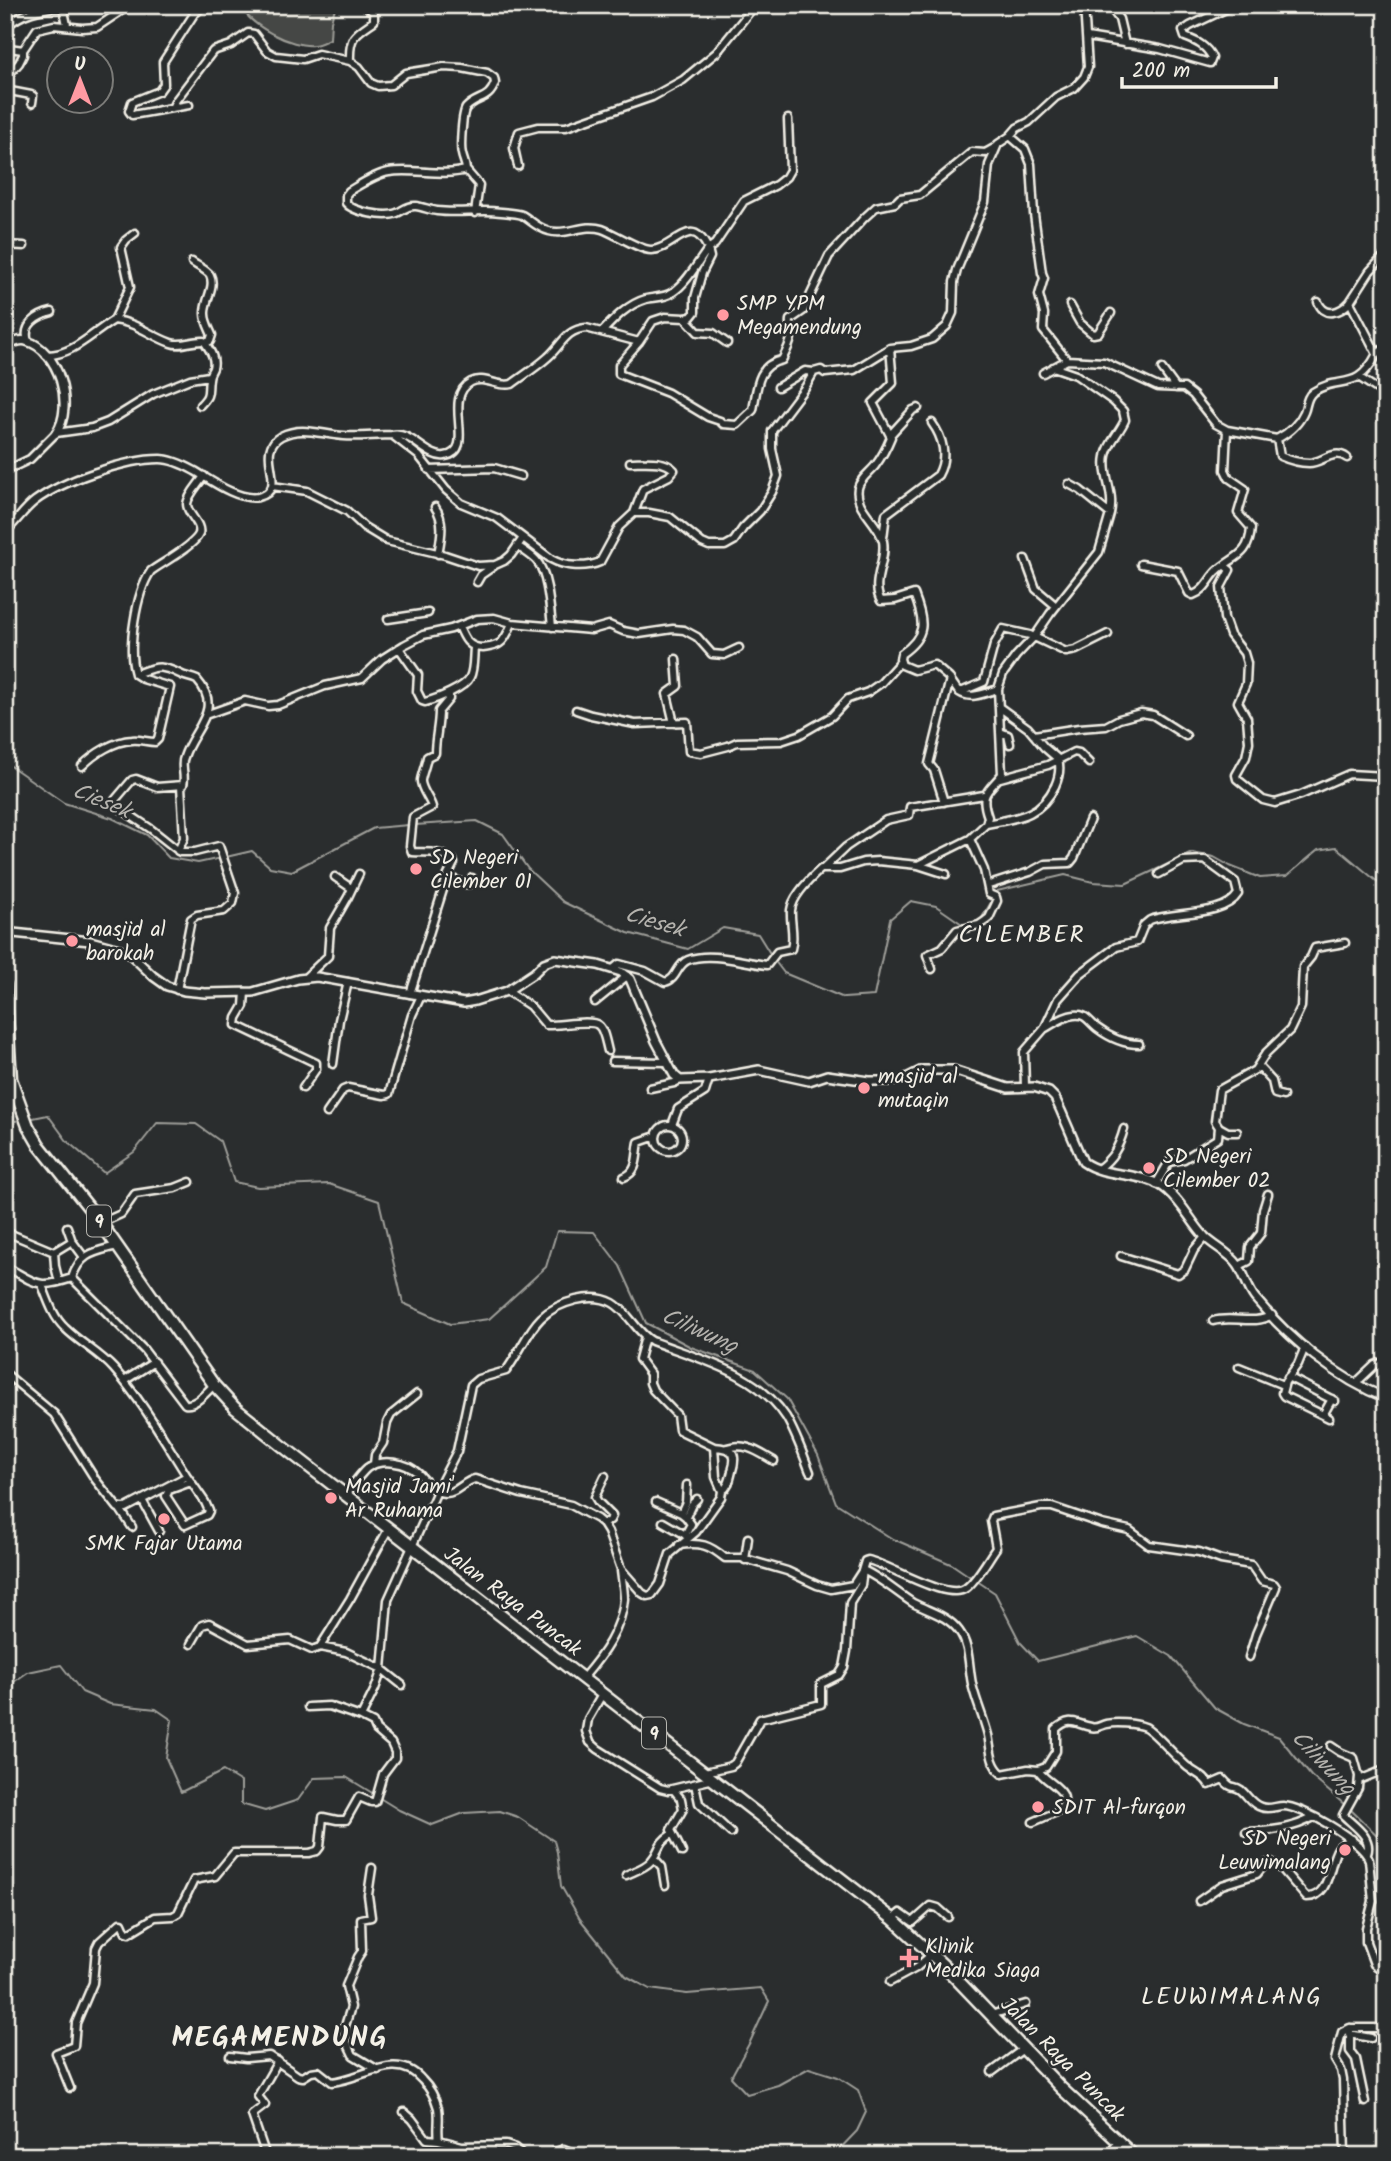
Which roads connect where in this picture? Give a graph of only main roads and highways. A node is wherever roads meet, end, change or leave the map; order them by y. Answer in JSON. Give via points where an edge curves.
{"nodes":[{"id":1,"x":5,"y":985,"type":"edge"},
{"id":2,"x":1135,"y":2156,"type":"edge"}],
"edges":[{"from":1,"to":2,"type":"highway","name":"Jalan Raya Puncak","number":"9","via":[[10,1071],[28,1126],[231,1403],[892,1919]]}]}
